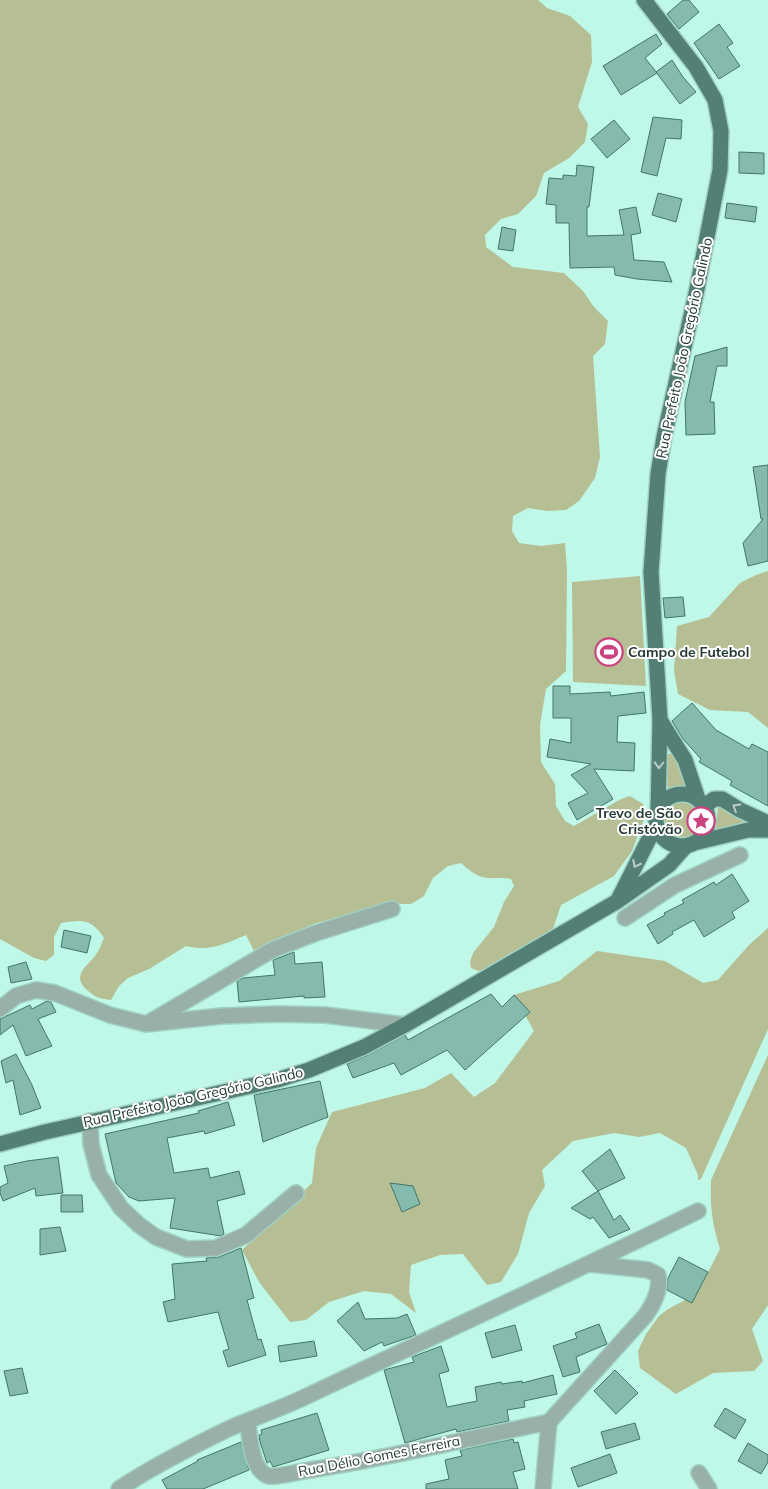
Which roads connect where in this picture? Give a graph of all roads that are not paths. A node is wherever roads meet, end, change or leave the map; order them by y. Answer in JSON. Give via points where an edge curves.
{"nodes":[{"id":1,"x":644,"y":0,"type":"edge"},
{"id":2,"x":660,"y":720,"type":"junction"},
{"id":3,"x":701,"y":802,"type":"junction"},
{"id":4,"x":658,"y":810,"type":"junction"},
{"id":5,"x":768,"y":823,"type":"edge"},
{"id":6,"x":656,"y":826,"type":"junction"},
{"id":7,"x":768,"y":830,"type":"edge"},
{"id":8,"x":692,"y":844,"type":"junction"},
{"id":9,"x":740,"y":855,"type":"dead end"},
{"id":10,"x":669,"y":865,"type":"junction"},
{"id":11,"x":675,"y":885,"type":"junction"},
{"id":12,"x":616,"y":902,"type":"junction"},
{"id":13,"x":392,"y":909,"type":"dead end"},
{"id":14,"x":625,"y":918,"type":"dead end"},
{"id":15,"x":0,"y":1009,"type":"edge"},
{"id":16,"x":146,"y":1024,"type":"junction"},
{"id":17,"x":405,"y":1025,"type":"junction"},
{"id":18,"x":90,"y":1121,"type":"junction"},
{"id":19,"x":0,"y":1144,"type":"edge"},
{"id":20,"x":296,"y":1193,"type":"dead end"},
{"id":21,"x":698,"y":1212,"type":"dead end"},
{"id":22,"x":590,"y":1264,"type":"junction"},
{"id":23,"x":248,"y":1422,"type":"junction"},
{"id":24,"x":550,"y":1422,"type":"junction"},
{"id":25,"x":699,"y":1473,"type":"dead end"},
{"id":26,"x":119,"y":1489,"type":"edge"},
{"id":27,"x":543,"y":1489,"type":"edge"},
{"id":28,"x":709,"y":1489,"type":"edge"}],
"edges":[{"from":1,"to":2,"type":"main road","name":"Rua Prefeito João Gregório Galindo","via":[[696,67],[715,100],[722,132],[720,170],[658,474],[652,572]]},
{"from":2,"to":3,"type":"main road","via":[[685,760]]},
{"from":2,"to":4,"type":"main road","name":"Rua Prefeito João Gregório Galindo","one_way":true},
{"from":3,"to":4,"type":"main road","via":[[683,793],[675,794]]},
{"from":5,"to":3,"type":"main road","one_way":true,"via":[[722,799]]},
{"from":3,"to":8,"type":"main road","via":[[709,821],[704,836]]},
{"from":4,"to":6,"type":"main road"},
{"from":6,"to":8,"type":"main road","via":[[670,844]]},
{"from":6,"to":12,"type":"main road","one_way":true},
{"from":7,"to":8,"type":"main road","via":[[748,830]]},
{"from":8,"to":10,"type":"main road","name":"Rua Prefeito João Gregório Galindo"},
{"from":9,"to":11,"type":"street"},
{"from":10,"to":11,"type":"street"},
{"from":10,"to":12,"type":"main road","name":"Rua Prefeito João Gregório Galindo"},
{"from":11,"to":14,"type":"street"},
{"from":12,"to":17,"type":"main road","name":"Rua Prefeito João Gregório Galindo"},
{"from":13,"to":16,"type":"street","via":[[272,950]]},
{"from":15,"to":16,"type":"street","via":[[16,996],[36,990]]},
{"from":16,"to":17,"type":"street","via":[[278,1014]]},
{"from":17,"to":18,"type":"main road","name":"Rua Prefeito João Gregório Galindo","via":[[364,1047],[277,1080]]},
{"from":18,"to":19,"type":"main road","name":"Rua Prefeito João Gregório Galindo"},
{"from":18,"to":20,"type":"street","via":[[91,1144],[99,1176],[121,1208],[156,1237],[188,1249],[216,1248],[246,1235]]},
{"from":21,"to":22,"type":"street"},
{"from":22,"to":23,"type":"street"},
{"from":22,"to":24,"type":"street","via":[[648,1270],[658,1275],[659,1286],[645,1316]]},
{"from":23,"to":24,"type":"street","name":"Rua Délio Gomes Ferreira","via":[[251,1447],[260,1470],[268,1476],[279,1476]]},
{"from":23,"to":26,"type":"street","via":[[143,1473]]},
{"from":24,"to":27,"type":"street"},
{"from":25,"to":28,"type":"street"}]}
